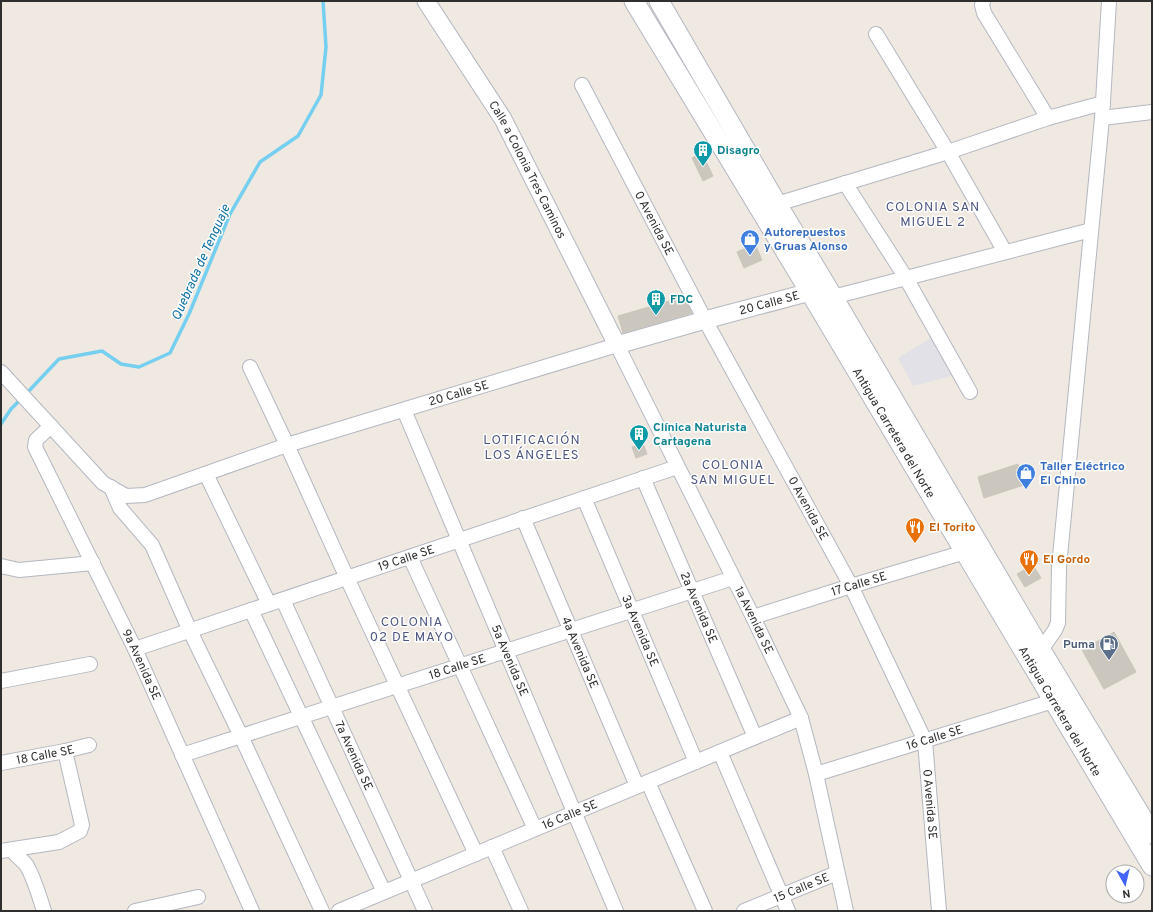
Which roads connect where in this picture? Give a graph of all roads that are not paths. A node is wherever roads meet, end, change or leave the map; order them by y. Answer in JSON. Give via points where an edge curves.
{"nodes":[{"id":1,"x":426,"y":1,"type":"edge"},
{"id":2,"x":634,"y":1,"type":"edge"},
{"id":3,"x":659,"y":1,"type":"edge"},
{"id":4,"x":983,"y":1,"type":"edge"},
{"id":5,"x":1109,"y":1,"type":"edge"},
{"id":6,"x":876,"y":34,"type":"dead end"},
{"id":7,"x":582,"y":85,"type":"dead end"},
{"id":8,"x":1103,"y":103,"type":"junction"},
{"id":9,"x":1152,"y":112,"type":"edge"},
{"id":10,"x":1048,"y":118,"type":"junction"},
{"id":11,"x":1102,"y":118,"type":"junction"},
{"id":12,"x":948,"y":152,"type":"junction"},
{"id":13,"x":845,"y":183,"type":"junction"},
{"id":14,"x":777,"y":204,"type":"junction"},
{"id":15,"x":1091,"y":230,"type":"junction"},
{"id":16,"x":1005,"y":252,"type":"junction"},
{"id":17,"x":906,"y":278,"type":"junction"},
{"id":18,"x":810,"y":292,"type":"junction"},
{"id":19,"x":834,"y":297,"type":"junction"},
{"id":20,"x":706,"y":320,"type":"junction"},
{"id":21,"x":617,"y":345,"type":"junction"},
{"id":22,"x":250,"y":367,"type":"dead end"},
{"id":23,"x":1,"y":372,"type":"edge"},
{"id":24,"x":970,"y":392,"type":"dead end"},
{"id":25,"x":404,"y":410,"type":"junction"},
{"id":26,"x":51,"y":426,"type":"junction"},
{"id":27,"x":287,"y":445,"type":"junction"},
{"id":28,"x":677,"y":467,"type":"junction"},
{"id":29,"x":206,"y":474,"type":"junction"},
{"id":30,"x":643,"y":478,"type":"junction"},
{"id":31,"x":111,"y":487,"type":"junction"},
{"id":32,"x":584,"y":498,"type":"junction"},
{"id":33,"x":523,"y":518,"type":"junction"},
{"id":34,"x":459,"y":540,"type":"junction"},
{"id":35,"x":965,"y":552,"type":"junction"},
{"id":36,"x":410,"y":557,"type":"junction"},
{"id":37,"x":92,"y":563,"type":"junction"},
{"id":38,"x":1,"y":566,"type":"edge"},
{"id":39,"x":347,"y":578,"type":"junction"},
{"id":40,"x":732,"y":578,"type":"junction"},
{"id":41,"x":851,"y":586,"type":"junction"},
{"id":42,"x":692,"y":591,"type":"junction"},
{"id":43,"x":283,"y":600,"type":"junction"},
{"id":44,"x":269,"y":604,"type":"junction"},
{"id":45,"x":251,"y":610,"type":"junction"},
{"id":46,"x":631,"y":611,"type":"junction"},
{"id":47,"x":752,"y":617,"type":"junction"},
{"id":48,"x":571,"y":630,"type":"junction"},
{"id":49,"x":190,"y":631,"type":"junction"},
{"id":50,"x":135,"y":649,"type":"junction"},
{"id":51,"x":1041,"y":650,"type":"junction"},
{"id":52,"x":506,"y":651,"type":"junction"},
{"id":53,"x":90,"y":664,"type":"dead end"},
{"id":54,"x":460,"y":666,"type":"junction"},
{"id":55,"x":1,"y":681,"type":"edge"},
{"id":56,"x":398,"y":686,"type":"junction"},
{"id":57,"x":1052,"y":701,"type":"junction"},
{"id":58,"x":332,"y":707,"type":"junction"},
{"id":59,"x":302,"y":716,"type":"junction"},
{"id":60,"x":801,"y":718,"type":"junction"},
{"id":61,"x":241,"y":736,"type":"junction"},
{"id":62,"x":755,"y":737,"type":"junction"},
{"id":63,"x":925,"y":741,"type":"junction"},
{"id":64,"x":89,"y":745,"type":"dead end"},
{"id":65,"x":65,"y":751,"type":"junction"},
{"id":66,"x":720,"y":752,"type":"junction"},
{"id":67,"x":182,"y":755,"type":"junction"},
{"id":68,"x":696,"y":762,"type":"junction"},
{"id":69,"x":1,"y":763,"type":"edge"},
{"id":70,"x":816,"y":774,"type":"junction"},
{"id":71,"x":643,"y":784,"type":"junction"},
{"id":72,"x":575,"y":813,"type":"junction"},
{"id":73,"x":535,"y":829,"type":"junction"},
{"id":74,"x":1152,"y":834,"type":"edge"},
{"id":75,"x":492,"y":847,"type":"junction"},
{"id":76,"x":6,"y":850,"type":"edge"},
{"id":77,"x":476,"y":854,"type":"junction"},
{"id":78,"x":1152,"y":866,"type":"edge"},
{"id":79,"x":837,"y":873,"type":"junction"},
{"id":80,"x":412,"y":881,"type":"junction"},
{"id":81,"x":384,"y":892,"type":"junction"},
{"id":82,"x":782,"y":896,"type":"junction"},
{"id":83,"x":198,"y":897,"type":"dead end"},
{"id":84,"x":44,"y":911,"type":"edge"},
{"id":85,"x":135,"y":911,"type":"edge"},
{"id":86,"x":252,"y":911,"type":"edge"},
{"id":87,"x":322,"y":911,"type":"edge"},
{"id":88,"x":339,"y":911,"type":"edge"},
{"id":89,"x":426,"y":911,"type":"edge"},
{"id":90,"x":521,"y":911,"type":"edge"},
{"id":91,"x":616,"y":911,"type":"edge"},
{"id":92,"x":705,"y":911,"type":"edge"},
{"id":93,"x":744,"y":911,"type":"edge"},
{"id":94,"x":788,"y":911,"type":"edge"},
{"id":95,"x":846,"y":911,"type":"edge"},
{"id":96,"x":939,"y":911,"type":"edge"}],
"edges":[{"from":1,"to":21,"type":"street","name":"Calle a Colonia Tres Caminos","via":[[503,119]]},
{"from":2,"to":18,"type":"main road","name":"Antigua Carretera del Norte"},
{"from":3,"to":14,"type":"main road","name":"Antigua Carretera del Norte"},
{"from":4,"to":10,"type":"street","via":[[984,13]]},
{"from":5,"to":8,"type":"street"},
{"from":6,"to":12,"type":"street"},
{"from":7,"to":20,"type":"street","name":"0 Avenida SE"},
{"from":8,"to":10,"type":"street"},
{"from":8,"to":11,"type":"street"},
{"from":9,"to":11,"type":"street"},
{"from":10,"to":12,"type":"street"},
{"from":11,"to":15,"type":"street"},
{"from":12,"to":13,"type":"street"},
{"from":12,"to":16,"type":"street"},
{"from":13,"to":14,"type":"street"},
{"from":13,"to":17,"type":"street"},
{"from":14,"to":19,"type":"main road","name":"Antigua Carretera del Norte"},
{"from":15,"to":16,"type":"street"},
{"from":15,"to":51,"type":"street","via":[[1059,567],[1058,623]]},
{"from":16,"to":17,"type":"street"},
{"from":17,"to":19,"type":"street"},
{"from":17,"to":24,"type":"street"},
{"from":18,"to":20,"type":"street","name":"20 Calle SE"},
{"from":18,"to":35,"type":"main road","name":"Antigua Carretera del Norte"},
{"from":19,"to":51,"type":"main road","name":"Antigua Carretera del Norte"},
{"from":20,"to":21,"type":"street","name":"20 Calle SE"},
{"from":20,"to":41,"type":"street","name":"0 Avenida SE"},
{"from":21,"to":25,"type":"street","name":"20 Calle SE"},
{"from":21,"to":28,"type":"street","name":"1a Avenida SE"},
{"from":22,"to":27,"type":"street"},
{"from":23,"to":26,"type":"street","name":"20 Calle SE"},
{"from":25,"to":27,"type":"street","name":"20 Calle SE"},
{"from":25,"to":34,"type":"street","name":"5a Avenida SE"},
{"from":26,"to":31,"type":"street","name":"20 Calle SE","via":[[103,483]]},
{"from":26,"to":37,"type":"street","name":"9a Avenida SE","via":[[36,440],[35,447]]},
{"from":27,"to":29,"type":"street","name":"20 Calle SE"},
{"from":27,"to":39,"type":"street"},
{"from":28,"to":30,"type":"street","name":"19 Calle SE"},
{"from":28,"to":40,"type":"street","name":"1a Avenida SE"},
{"from":29,"to":31,"type":"street","name":"20 Calle SE","via":[[145,495],[126,496]]},
{"from":29,"to":44,"type":"street"},
{"from":30,"to":32,"type":"street","name":"19 Calle SE"},
{"from":30,"to":42,"type":"street","name":"2a Avenida SE"},
{"from":31,"to":49,"type":"street","via":[[120,508],[152,545]]},
{"from":32,"to":33,"type":"street","name":"19 Calle SE"},
{"from":32,"to":46,"type":"street","name":"3a Avenida SE"},
{"from":33,"to":34,"type":"street","name":"19 Calle SE"},
{"from":33,"to":48,"type":"street","name":"4a Avenida SE"},
{"from":34,"to":36,"type":"street","name":"19 Calle SE"},
{"from":34,"to":52,"type":"street","name":"5a Avenida SE"},
{"from":35,"to":41,"type":"street","name":"17 Calle SE"},
{"from":35,"to":57,"type":"main road","name":"Antigua Carretera del Norte"},
{"from":36,"to":39,"type":"street","name":"19 Calle SE"},
{"from":36,"to":54,"type":"street"},
{"from":37,"to":38,"type":"street","via":[[19,570]]},
{"from":37,"to":50,"type":"street","name":"9a Avenida SE"},
{"from":39,"to":43,"type":"street","name":"19 Calle SE"},
{"from":39,"to":56,"type":"street"},
{"from":40,"to":42,"type":"street","name":"18 Calle SE"},
{"from":40,"to":47,"type":"street","name":"1a Avenida SE"},
{"from":41,"to":47,"type":"street","name":"17 Calle SE"},
{"from":41,"to":63,"type":"street","name":"0 Avenida SE"},
{"from":42,"to":46,"type":"street","name":"18 Calle SE"},
{"from":42,"to":62,"type":"street","name":"2a Avenida SE"},
{"from":43,"to":44,"type":"street","name":"19 Calle SE"},
{"from":43,"to":58,"type":"street","name":"7a Avenida SE"},
{"from":44,"to":45,"type":"street","name":"19 Calle SE"},
{"from":45,"to":49,"type":"street","name":"19 Calle SE"},
{"from":45,"to":59,"type":"street"},
{"from":46,"to":48,"type":"street","name":"18 Calle SE"},
{"from":46,"to":68,"type":"street","name":"3a Avenida SE"},
{"from":47,"to":60,"type":"street","name":"1a Avenida SE"},
{"from":48,"to":52,"type":"street","name":"18 Calle SE"},
{"from":48,"to":71,"type":"street","name":"4a Avenida SE"},
{"from":49,"to":50,"type":"street","name":"19 Calle SE"},
{"from":49,"to":61,"type":"street"},
{"from":50,"to":67,"type":"street","name":"9a Avenida SE"},
{"from":51,"to":74,"type":"main road","name":"Antigua Carretera del Norte"},
{"from":52,"to":54,"type":"street","name":"18 Calle SE"},
{"from":52,"to":72,"type":"street","name":"5a Avenida SE"},
{"from":53,"to":55,"type":"street"},
{"from":54,"to":56,"type":"street","name":"18 Calle SE"},
{"from":54,"to":73,"type":"street"},
{"from":56,"to":58,"type":"street","name":"18 Calle SE"},
{"from":56,"to":77,"type":"street"},
{"from":57,"to":63,"type":"street","name":"16 Calle SE"},
{"from":57,"to":78,"type":"main road","name":"Antigua Carretera del Norte"},
{"from":58,"to":59,"type":"street","name":"18 Calle SE"},
{"from":58,"to":80,"type":"street","name":"7a Avenida SE"},
{"from":59,"to":61,"type":"street","name":"18 Calle SE"},
{"from":59,"to":81,"type":"street"},
{"from":60,"to":62,"type":"street","name":"16 Calle SE"},
{"from":60,"to":70,"type":"street","name":"1a Avenida SE"},
{"from":61,"to":67,"type":"street","name":"18 Calle SE"},
{"from":61,"to":87,"type":"street"},
{"from":62,"to":66,"type":"street","name":"16 Calle SE"},
{"from":63,"to":70,"type":"street","name":"16 Calle SE"},
{"from":63,"to":96,"type":"street","name":"0 Avenida SE"},
{"from":64,"to":65,"type":"street","name":"18 Calle SE"},
{"from":65,"to":69,"type":"street","name":"18 Calle SE"},
{"from":65,"to":76,"type":"street","via":[[82,825],[80,831],[59,842]]},
{"from":66,"to":68,"type":"street","name":"16 Calle SE"},
{"from":66,"to":82,"type":"street"},
{"from":67,"to":86,"type":"street","name":"9a Avenida SE"},
{"from":68,"to":71,"type":"street","name":"16 Calle SE"},
{"from":70,"to":79,"type":"street","name":"1a Avenida SE"},
{"from":71,"to":72,"type":"street","name":"16 Calle SE"},
{"from":71,"to":92,"type":"street","name":"4a Avenida SE"},
{"from":72,"to":73,"type":"street","name":"16 Calle SE"},
{"from":72,"to":91,"type":"street","name":"5a Avenida SE"},
{"from":73,"to":75,"type":"street","name":"16 Calle SE"},
{"from":75,"to":77,"type":"street","name":"16 Calle SE"},
{"from":75,"to":90,"type":"street"},
{"from":76,"to":84,"type":"street","via":[[26,864]]},
{"from":77,"to":80,"type":"street","name":"16 Calle SE"},
{"from":79,"to":82,"type":"street","name":"15 Calle SE"},
{"from":79,"to":95,"type":"street","name":"1a Avenida SE"},
{"from":80,"to":81,"type":"street","name":"16 Calle SE"},
{"from":80,"to":89,"type":"street","name":"7a Avenida SE"},
{"from":81,"to":88,"type":"street","name":"16 Calle SE"},
{"from":82,"to":93,"type":"street","name":"15 Calle SE"},
{"from":82,"to":94,"type":"street"},
{"from":83,"to":85,"type":"street"}]}
